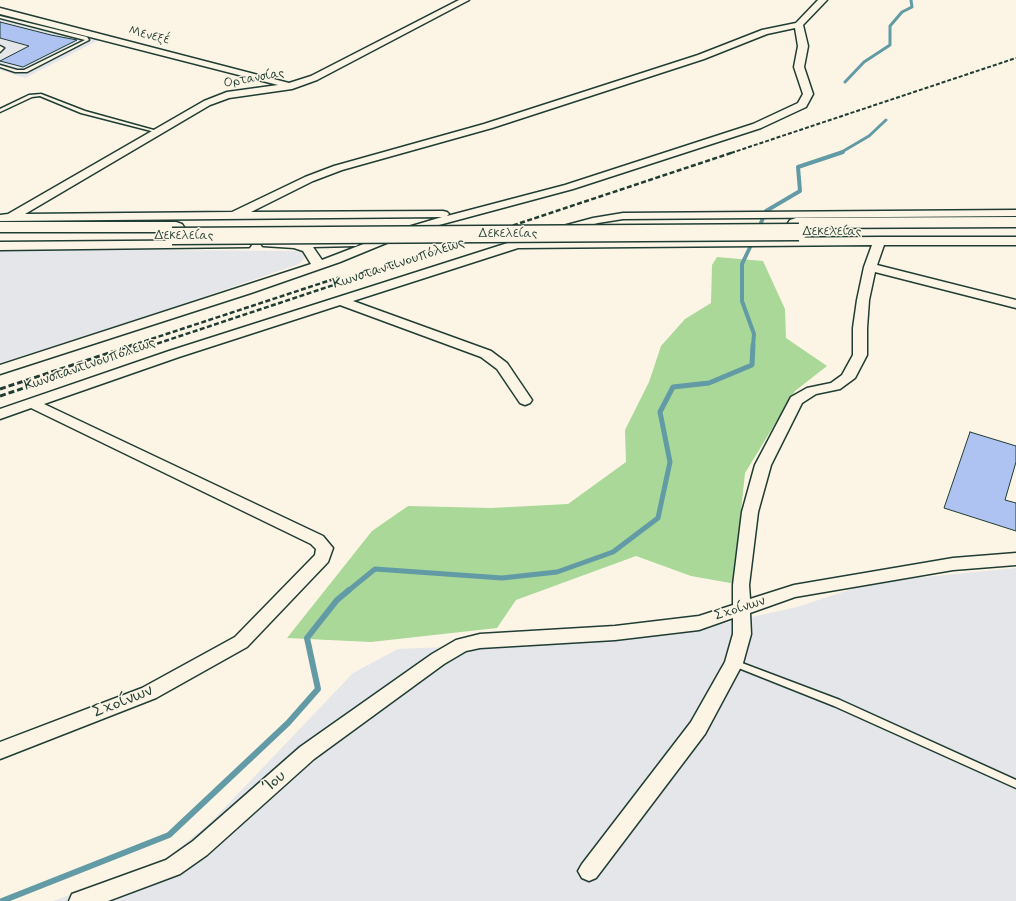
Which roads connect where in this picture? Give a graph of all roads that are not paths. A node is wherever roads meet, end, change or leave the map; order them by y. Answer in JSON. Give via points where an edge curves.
{"nodes":[{"id":1,"x":465,"y":0,"type":"edge"},
{"id":2,"x":823,"y":0,"type":"edge"},
{"id":3,"x":0,"y":11,"type":"edge"},
{"id":4,"x":0,"y":17,"type":"edge"},
{"id":5,"x":799,"y":25,"type":"junction"},
{"id":6,"x":0,"y":47,"type":"edge"},
{"id":7,"x":0,"y":51,"type":"edge"},
{"id":8,"x":0,"y":66,"type":"edge"},
{"id":9,"x":292,"y":86,"type":"junction"},
{"id":10,"x":0,"y":111,"type":"edge"},
{"id":11,"x":159,"y":132,"type":"junction"},
{"id":12,"x":1016,"y":213,"type":"edge"},
{"id":13,"x":466,"y":214,"type":"junction"},
{"id":14,"x":236,"y":215,"type":"junction"},
{"id":15,"x":0,"y":218,"type":"edge"},
{"id":16,"x":6,"y":222,"type":"edge"},
{"id":17,"x":1016,"y":222,"type":"edge"},
{"id":18,"x":796,"y":224,"type":"junction"},
{"id":19,"x":571,"y":226,"type":"junction"},
{"id":20,"x":174,"y":231,"type":"junction"},
{"id":21,"x":1016,"y":232,"type":"edge"},
{"id":22,"x":0,"y":237,"type":"edge"},
{"id":23,"x":385,"y":239,"type":"junction"},
{"id":24,"x":880,"y":241,"type":"junction"},
{"id":25,"x":1016,"y":241,"type":"edge"},
{"id":26,"x":592,"y":243,"type":"junction"},
{"id":27,"x":295,"y":244,"type":"junction"},
{"id":28,"x":517,"y":244,"type":"junction"},
{"id":29,"x":0,"y":246,"type":"edge"},
{"id":30,"x":318,"y":264,"type":"junction"},
{"id":31,"x":870,"y":267,"type":"junction"},
{"id":32,"x":339,"y":300,"type":"junction"},
{"id":33,"x":1016,"y":304,"type":"edge"},
{"id":34,"x":0,"y":370,"type":"edge"},
{"id":35,"x":526,"y":400,"type":"dead end"},
{"id":36,"x":31,"y":403,"type":"junction"},
{"id":37,"x":0,"y":414,"type":"edge"},
{"id":38,"x":1016,"y":559,"type":"edge"},
{"id":39,"x":743,"y":609,"type":"junction"},
{"id":40,"x":462,"y":645,"type":"joint"},
{"id":41,"x":734,"y":662,"type":"junction"},
{"id":42,"x":0,"y":751,"type":"edge"},
{"id":43,"x":1016,"y":784,"type":"edge"},
{"id":44,"x":589,"y":871,"type":"dead end"},
{"id":45,"x":80,"y":901,"type":"edge"}],
"edges":[{"from":1,"to":9,"type":"street","name":"Ορτανσίας","via":[[344,64]]},
{"from":2,"to":5,"type":"street"},
{"from":3,"to":9,"type":"street","name":"Μενεξέ"},
{"from":4,"to":8,"type":"lane","via":[[87,40],[25,71]]},
{"from":5,"to":13,"type":"street","via":[[803,46],[799,67],[808,94],[802,105],[757,126],[568,187]]},
{"from":5,"to":14,"type":"street","via":[[765,32],[701,57],[488,126],[338,168]]},
{"from":6,"to":7,"type":"lane"},
{"from":9,"to":11,"type":"street","name":"Ορτανσίας","via":[[227,95],[206,103]]},
{"from":10,"to":11,"type":"lane","via":[[31,96],[41,95],[91,115]]},
{"from":11,"to":16,"type":"street","name":"Ορτανσίας"},
{"from":12,"to":18,"type":"street"},
{"from":13,"to":14,"type":"street"},
{"from":13,"to":23,"type":"street"},
{"from":14,"to":16,"type":"street"},
{"from":15,"to":16,"type":"street"},
{"from":16,"to":20,"type":"main road","name":"Δεκελείας"},
{"from":17,"to":18,"type":"main road","name":"Δεκελείας"},
{"from":18,"to":19,"type":"street","via":[[740,215],[623,216]]},
{"from":18,"to":20,"type":"main road","name":"Δεκελείας","bridge":true},
{"from":18,"to":21,"type":"main road","name":"Δεκελείας"},
{"from":19,"to":26,"type":"street"},
{"from":19,"to":28,"type":"street"},
{"from":20,"to":22,"type":"main road","name":"Δεκελείας"},
{"from":23,"to":27,"type":"street"},
{"from":23,"to":30,"type":"street"},
{"from":24,"to":25,"type":"street","name":"Κωνσταντινουπόλεως"},
{"from":24,"to":26,"type":"street","name":"Κωνσταντινουπόλεως"},
{"from":24,"to":31,"type":"street"},
{"from":26,"to":28,"type":"street","name":"Κωνσταντινουπόλεως"},
{"from":27,"to":29,"type":"street"},
{"from":27,"to":30,"type":"street","via":[[307,248]]},
{"from":28,"to":32,"type":"street","name":"Κωνσταντινουπόλεως"},
{"from":30,"to":34,"type":"street","via":[[247,290]]},
{"from":31,"to":33,"type":"street"},
{"from":31,"to":39,"type":"street","via":[[863,300],[860,355],[848,378],[835,386],[812,391],[796,400],[763,465],[750,512],[742,585]]},
{"from":32,"to":35,"type":"street","via":[[486,354],[502,366]]},
{"from":32,"to":36,"type":"street","name":"Κωνσταντινουπόλεως"},
{"from":36,"to":37,"type":"street","name":"Κωνσταντινουπόλεως"},
{"from":36,"to":42,"type":"street","name":"Σχοίνων","via":[[317,540],[325,548],[322,558],[241,642],[148,693]]},
{"from":38,"to":39,"type":"street","name":"Σχοίνων","via":[[953,564],[794,591]]},
{"from":39,"to":40,"type":"street","name":"Σχοίνων","via":[[699,623],[676,626],[615,633],[480,641]]},
{"from":39,"to":41,"type":"street","via":[[742,634]]},
{"from":40,"to":45,"type":"street","name":"Ίου","via":[[438,658],[379,704],[307,753],[200,848],[173,867]]},
{"from":41,"to":43,"type":"lane","via":[[837,703]]},
{"from":41,"to":44,"type":"street","via":[[698,728]]}]}
